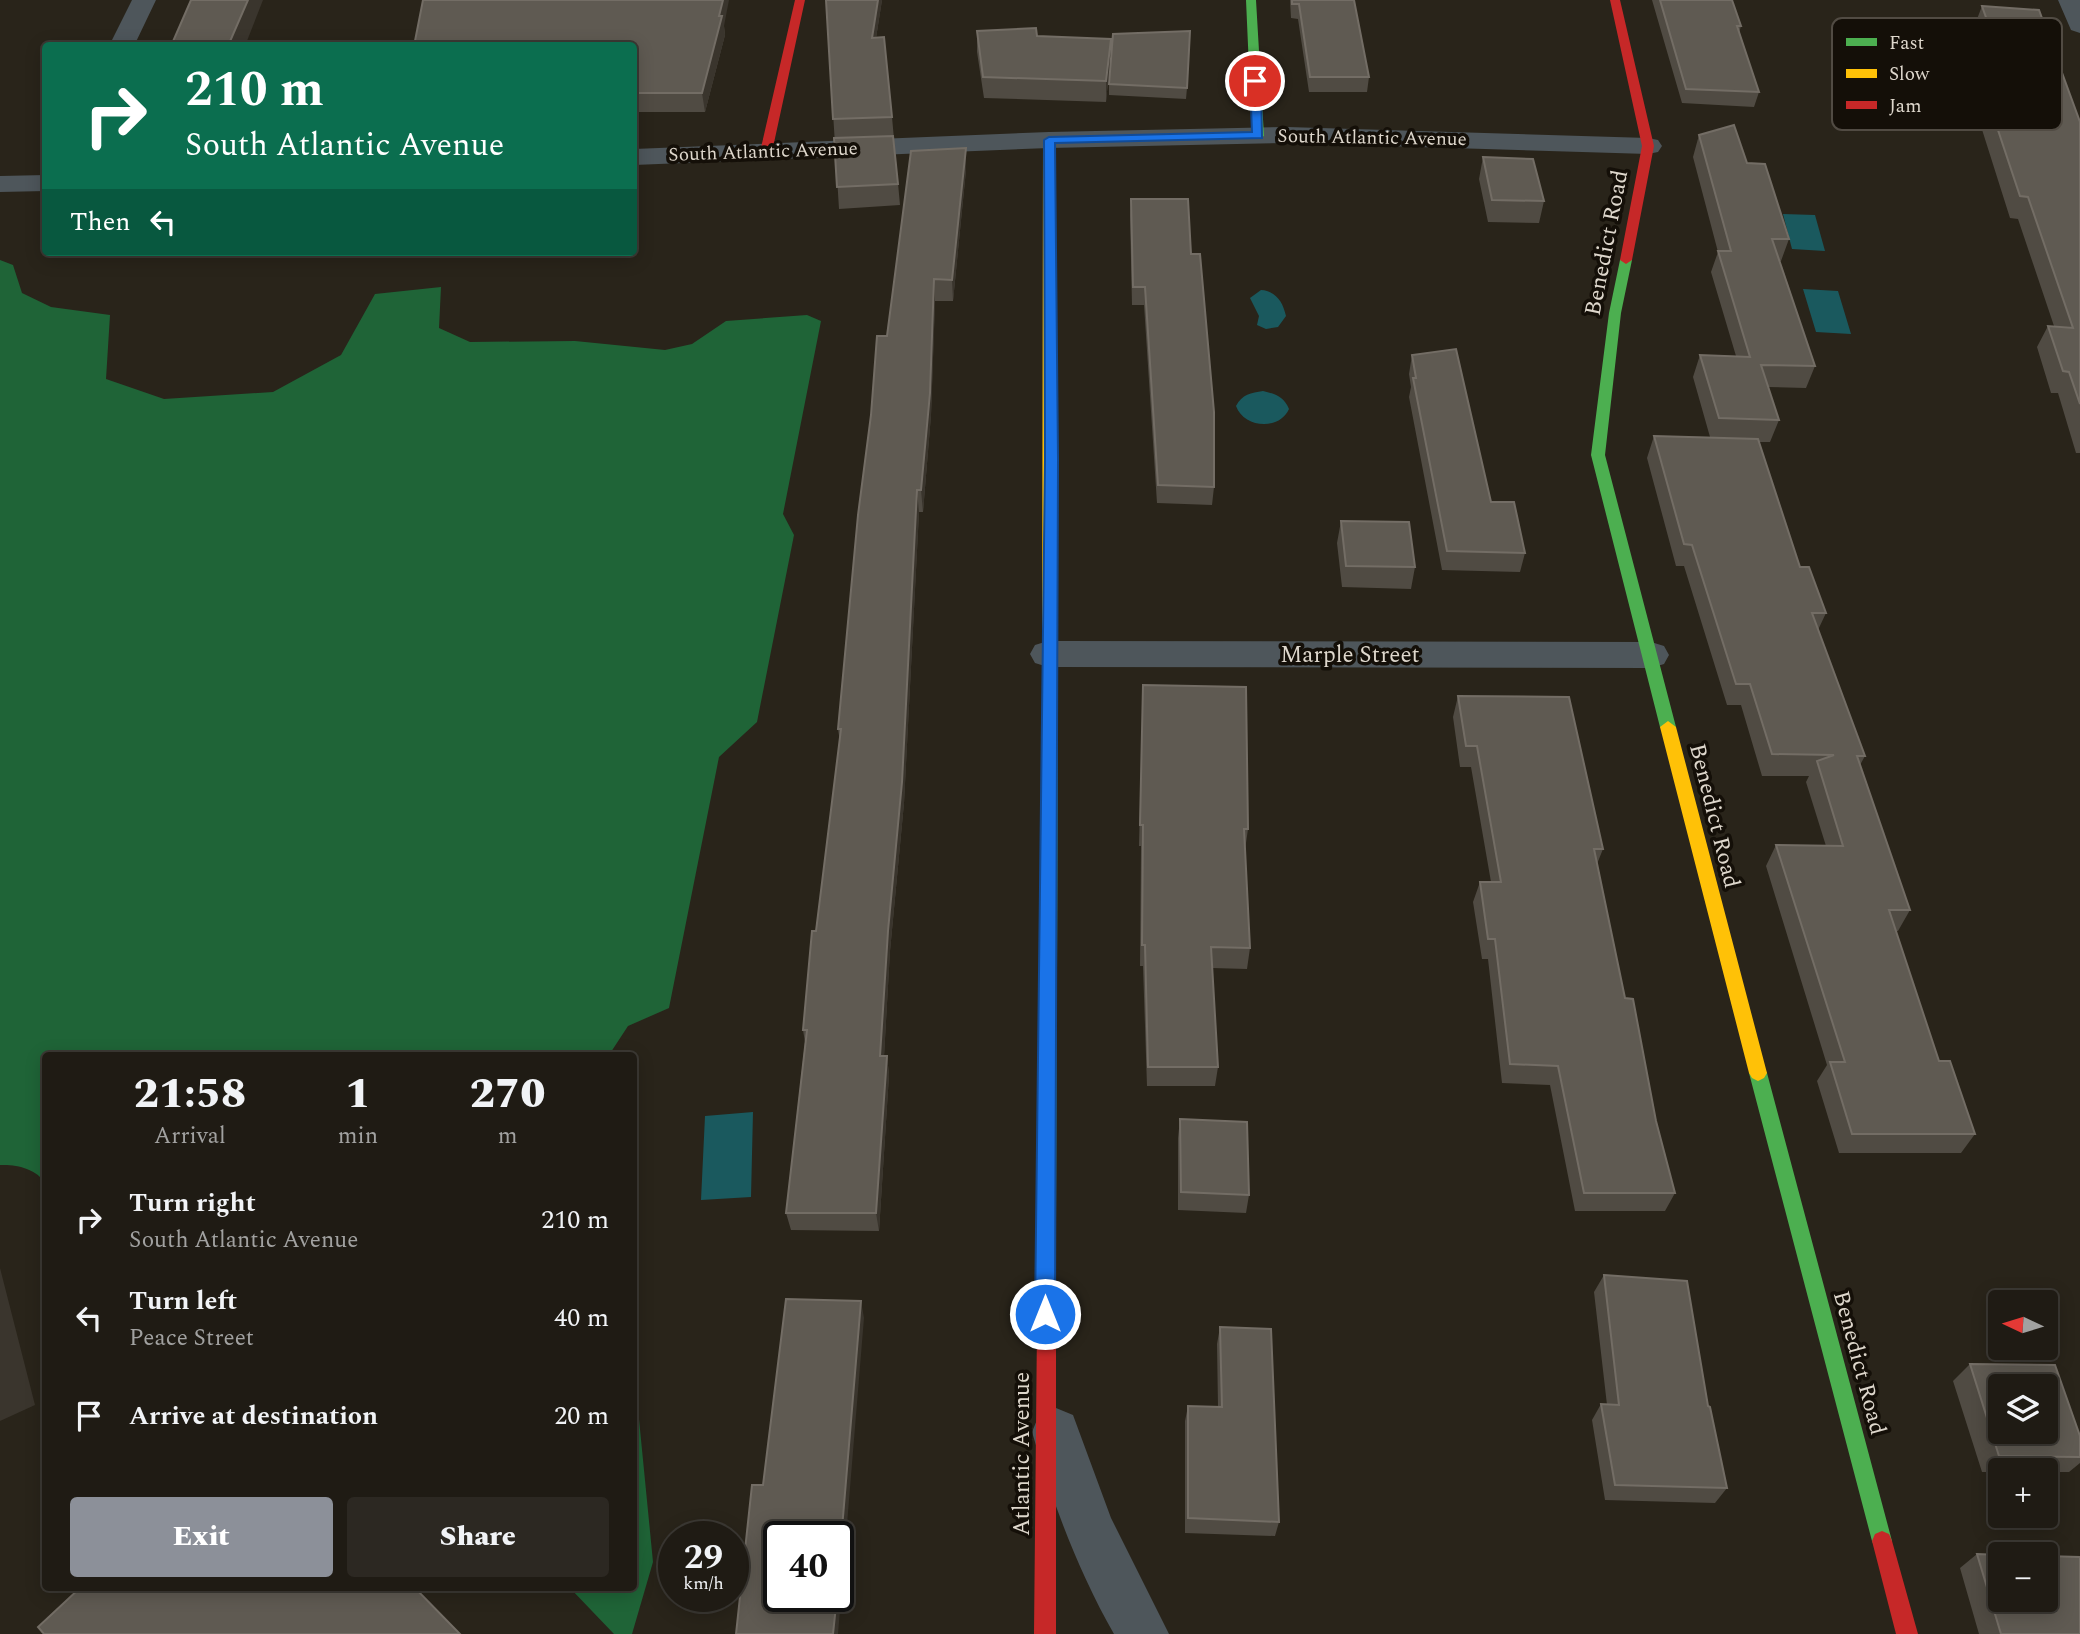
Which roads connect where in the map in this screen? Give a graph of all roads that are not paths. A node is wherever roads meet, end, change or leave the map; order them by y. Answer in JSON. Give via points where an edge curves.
{"nodes":[{"id":1,"x":144,"y":0,"type":"edge"},
{"id":2,"x":800,"y":0,"type":"edge"},
{"id":3,"x":1251,"y":0,"type":"edge"},
{"id":4,"x":1615,"y":0,"type":"edge"},
{"id":5,"x":2070,"y":0,"type":"edge"},
{"id":6,"x":2080,"y":25,"type":"edge"},
{"id":7,"x":123,"y":42,"type":"edge"},
{"id":8,"x":1258,"y":136,"type":"junction"},
{"id":9,"x":1049,"y":140,"type":"junction"},
{"id":10,"x":1648,"y":146,"type":"junction"},
{"id":11,"x":766,"y":152,"type":"junction"},
{"id":12,"x":637,"y":157,"type":"edge"},
{"id":13,"x":42,"y":183,"type":"edge"},
{"id":14,"x":0,"y":184,"type":"edge"},
{"id":15,"x":1048,"y":654,"type":"junction"},
{"id":16,"x":1651,"y":655,"type":"junction"},
{"id":17,"x":1045,"y":1396,"type":"junction"},
{"id":18,"x":1045,"y":1634,"type":"edge"},
{"id":19,"x":1143,"y":1634,"type":"edge"},
{"id":20,"x":1907,"y":1634,"type":"edge"}],
"edges":[{"from":1,"to":7,"type":"street"},
{"from":2,"to":11,"type":"street"},
{"from":3,"to":8,"type":"street"},
{"from":4,"to":10,"type":"street","name":"Benedict Road"},
{"from":5,"to":6,"type":"street"},
{"from":8,"to":9,"type":"street","name":"South Atlantic Avenue"},
{"from":8,"to":10,"type":"street","name":"South Atlantic Avenue"},
{"from":9,"to":11,"type":"street","name":"South Atlantic Avenue"},
{"from":9,"to":15,"type":"street","name":"Atlantic Avenue"},
{"from":10,"to":16,"type":"street","name":"Benedict Road","via":[[1615,313],[1598,456]]},
{"from":11,"to":12,"type":"street","name":"South Atlantic Avenue"},
{"from":13,"to":14,"type":"street"},
{"from":15,"to":16,"type":"street","name":"Marple Street"},
{"from":15,"to":17,"type":"street","name":"Atlantic Avenue"},
{"from":16,"to":20,"type":"street","name":"Benedict Road"},
{"from":17,"to":18,"type":"street","name":"Atlantic Avenue"},
{"from":17,"to":19,"type":"street","via":[[1074,1494],[1117,1591]]}]}
